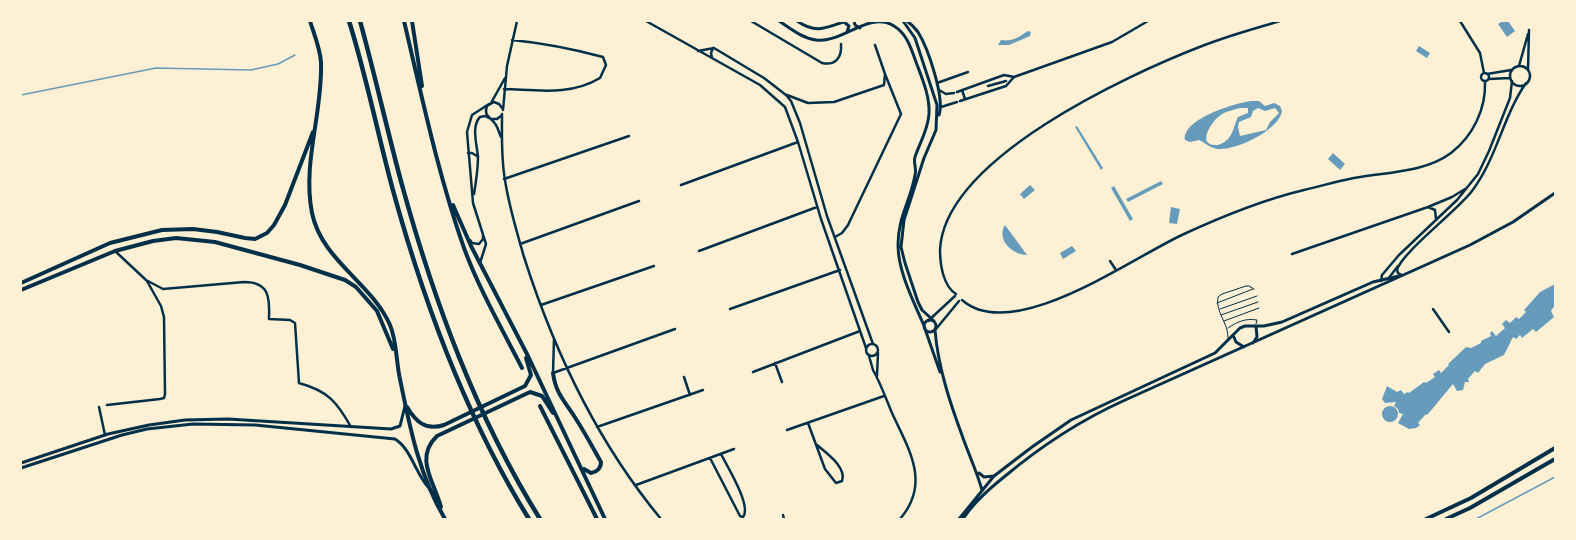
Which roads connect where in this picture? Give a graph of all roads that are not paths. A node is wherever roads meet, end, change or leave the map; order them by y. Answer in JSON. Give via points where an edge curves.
{"nodes":[{"id":1,"x":310,"y":21,"type":"edge"},
{"id":2,"x":349,"y":21,"type":"edge"},
{"id":3,"x":360,"y":21,"type":"edge"},
{"id":4,"x":404,"y":21,"type":"edge"},
{"id":5,"x":412,"y":21,"type":"edge"},
{"id":6,"x":517,"y":21,"type":"edge"},
{"id":7,"x":646,"y":21,"type":"edge"},
{"id":8,"x":751,"y":21,"type":"edge"},
{"id":9,"x":779,"y":21,"type":"edge"},
{"id":10,"x":797,"y":21,"type":"edge"},
{"id":11,"x":845,"y":21,"type":"edge"},
{"id":12,"x":854,"y":21,"type":"edge"},
{"id":13,"x":903,"y":21,"type":"edge"},
{"id":14,"x":907,"y":21,"type":"edge"},
{"id":15,"x":1148,"y":21,"type":"edge"},
{"id":16,"x":1280,"y":21,"type":"edge"},
{"id":17,"x":1460,"y":21,"type":"edge"},
{"id":18,"x":860,"y":28,"type":"junction"},
{"id":19,"x":847,"y":32,"type":"junction"},
{"id":20,"x":512,"y":40,"type":"junction"},
{"id":21,"x":842,"y":44,"type":"dead end"},
{"id":22,"x":876,"y":45,"type":"dead end"},
{"id":23,"x":714,"y":48,"type":"junction"},
{"id":24,"x":698,"y":51,"type":"junction"},
{"id":25,"x":713,"y":59,"type":"junction"},
{"id":26,"x":1519,"y":66,"type":"junction"},
{"id":27,"x":1512,"y":70,"type":"junction"},
{"id":28,"x":1528,"y":70,"type":"junction"},
{"id":29,"x":968,"y":72,"type":"dead end"},
{"id":30,"x":885,"y":74,"type":"junction"},
{"id":31,"x":1486,"y":74,"type":"junction"},
{"id":32,"x":506,"y":76,"type":"junction"},
{"id":33,"x":1014,"y":77,"type":"junction"},
{"id":34,"x":1489,"y":79,"type":"junction"},
{"id":35,"x":1511,"y":80,"type":"junction"},
{"id":36,"x":1006,"y":81,"type":"dead end"},
{"id":37,"x":1485,"y":82,"type":"junction"},
{"id":38,"x":937,"y":83,"type":"junction"},
{"id":39,"x":982,"y":83,"type":"junction"},
{"id":40,"x":1526,"y":83,"type":"junction"},
{"id":41,"x":884,"y":86,"type":"junction"},
{"id":42,"x":988,"y":86,"type":"junction"},
{"id":43,"x":890,"y":88,"type":"junction"},
{"id":44,"x":504,"y":89,"type":"junction"},
{"id":45,"x":939,"y":90,"type":"junction"},
{"id":46,"x":962,"y":90,"type":"junction"},
{"id":47,"x":985,"y":92,"type":"junction"},
{"id":48,"x":786,"y":95,"type":"junction"},
{"id":49,"x":965,"y":99,"type":"junction"},
{"id":50,"x":490,"y":103,"type":"junction"},
{"id":51,"x":425,"y":107,"type":"junction"},
{"id":52,"x":941,"y":107,"type":"junction"},
{"id":53,"x":503,"y":110,"type":"junction"},
{"id":54,"x":502,"y":114,"type":"junction"},
{"id":55,"x":490,"y":119,"type":"junction"},
{"id":56,"x":937,"y":121,"type":"junction"},
{"id":57,"x":316,"y":124,"type":"junction"},
{"id":58,"x":629,"y":136,"type":"dead end"},
{"id":59,"x":502,"y":139,"type":"junction"},
{"id":60,"x":798,"y":142,"type":"junction"},
{"id":61,"x":468,"y":153,"type":"junction"},
{"id":62,"x":478,"y":156,"type":"junction"},
{"id":63,"x":504,"y":179,"type":"junction"},
{"id":64,"x":681,"y":184,"type":"dead end"},
{"id":65,"x":1468,"y":188,"type":"junction"},
{"id":66,"x":1555,"y":193,"type":"edge"},
{"id":67,"x":448,"y":194,"type":"junction"},
{"id":68,"x":473,"y":199,"type":"junction"},
{"id":69,"x":639,"y":201,"type":"dead end"},
{"id":70,"x":817,"y":207,"type":"junction"},
{"id":71,"x":1428,"y":207,"type":"junction"},
{"id":72,"x":1436,"y":219,"type":"junction"},
{"id":73,"x":483,"y":231,"type":"junction"},
{"id":74,"x":466,"y":235,"type":"junction"},
{"id":75,"x":835,"y":237,"type":"junction"},
{"id":76,"x":520,"y":244,"type":"junction"},
{"id":77,"x":115,"y":251,"type":"junction"},
{"id":78,"x":699,"y":251,"type":"dead end"},
{"id":79,"x":1292,"y":254,"type":"dead end"},
{"id":80,"x":1110,"y":261,"type":"dead end"},
{"id":81,"x":480,"y":264,"type":"junction"},
{"id":82,"x":654,"y":266,"type":"dead end"},
{"id":83,"x":1398,"y":266,"type":"junction"},
{"id":84,"x":840,"y":270,"type":"junction"},
{"id":85,"x":1116,"y":270,"type":"junction"},
{"id":86,"x":1406,"y":274,"type":"junction"},
{"id":87,"x":1382,"y":275,"type":"junction"},
{"id":88,"x":1402,"y":275,"type":"junction"},
{"id":89,"x":1389,"y":278,"type":"junction"},
{"id":90,"x":146,"y":280,"type":"junction"},
{"id":91,"x":1381,"y":280,"type":"junction"},
{"id":92,"x":1374,"y":282,"type":"junction"},
{"id":93,"x":21,"y":283,"type":"edge"},
{"id":94,"x":1384,"y":284,"type":"junction"},
{"id":95,"x":21,"y":290,"type":"edge"},
{"id":96,"x":1257,"y":296,"type":"dead end"},
{"id":97,"x":1258,"y":302,"type":"dead end"},
{"id":98,"x":1217,"y":303,"type":"junction"},
{"id":99,"x":541,"y":305,"type":"junction"},
{"id":100,"x":1259,"y":308,"type":"dead end"},
{"id":101,"x":730,"y":309,"type":"dead end"},
{"id":102,"x":1218,"y":309,"type":"junction"},
{"id":103,"x":1434,"y":309,"type":"dead end"},
{"id":104,"x":1221,"y":315,"type":"junction"},
{"id":105,"x":929,"y":319,"type":"junction"},
{"id":106,"x":1223,"y":321,"type":"junction"},
{"id":107,"x":1256,"y":326,"type":"junction"},
{"id":108,"x":675,"y":329,"type":"dead end"},
{"id":109,"x":925,"y":329,"type":"junction"},
{"id":110,"x":936,"y":329,"type":"junction"},
{"id":111,"x":1227,"y":329,"type":"junction"},
{"id":112,"x":860,"y":331,"type":"junction"},
{"id":113,"x":1449,"y":332,"type":"dead end"},
{"id":114,"x":517,"y":335,"type":"junction"},
{"id":115,"x":1233,"y":335,"type":"junction"},
{"id":116,"x":554,"y":339,"type":"junction"},
{"id":117,"x":1228,"y":341,"type":"junction"},
{"id":118,"x":1253,"y":343,"type":"junction"},
{"id":119,"x":874,"y":344,"type":"junction"},
{"id":120,"x":1244,"y":347,"type":"junction"},
{"id":121,"x":866,"y":348,"type":"junction"},
{"id":122,"x":878,"y":353,"type":"junction"},
{"id":123,"x":395,"y":354,"type":"junction"},
{"id":124,"x":869,"y":356,"type":"junction"},
{"id":125,"x":775,"y":363,"type":"junction"},
{"id":126,"x":522,"y":368,"type":"dead end"},
{"id":127,"x":567,"y":368,"type":"junction"},
{"id":128,"x":753,"y":372,"type":"dead end"},
{"id":129,"x":553,"y":373,"type":"junction"},
{"id":130,"x":876,"y":376,"type":"junction"},
{"id":131,"x":684,"y":377,"type":"dead end"},
{"id":132,"x":782,"y":382,"type":"dead end"},
{"id":133,"x":944,"y":382,"type":"junction"},
{"id":134,"x":703,"y":390,"type":"dead end"},
{"id":135,"x":690,"y":395,"type":"junction"},
{"id":136,"x":884,"y":396,"type":"junction"},
{"id":137,"x":405,"y":404,"type":"junction"},
{"id":138,"x":107,"y":405,"type":"dead end"},
{"id":139,"x":540,"y":406,"type":"dead end"},
{"id":140,"x":99,"y":407,"type":"dead end"},
{"id":141,"x":808,"y":423,"type":"junction"},
{"id":142,"x":352,"y":428,"type":"junction"},
{"id":143,"x":597,"y":428,"type":"junction"},
{"id":144,"x":787,"y":430,"type":"dead end"},
{"id":145,"x":105,"y":435,"type":"junction"},
{"id":146,"x":570,"y":443,"type":"junction"},
{"id":147,"x":817,"y":445,"type":"junction"},
{"id":148,"x":1555,"y":448,"type":"edge"},
{"id":149,"x":734,"y":449,"type":"dead end"},
{"id":150,"x":721,"y":454,"type":"junction"},
{"id":151,"x":710,"y":458,"type":"junction"},
{"id":152,"x":1555,"y":459,"type":"edge"},
{"id":153,"x":21,"y":463,"type":"edge"},
{"id":154,"x":582,"y":466,"type":"junction"},
{"id":155,"x":21,"y":468,"type":"edge"},
{"id":156,"x":977,"y":472,"type":"junction"},
{"id":157,"x":994,"y":476,"type":"junction"},
{"id":158,"x":636,"y":485,"type":"junction"},
{"id":159,"x":431,"y":490,"type":"junction"},
{"id":160,"x":982,"y":490,"type":"junction"},
{"id":161,"x":783,"y":515,"type":"dead end"},
{"id":162,"x":444,"y":517,"type":"edge"},
{"id":163,"x":528,"y":519,"type":"edge"},
{"id":164,"x":540,"y":519,"type":"edge"},
{"id":165,"x":597,"y":519,"type":"edge"},
{"id":166,"x":605,"y":519,"type":"edge"},
{"id":167,"x":661,"y":519,"type":"edge"},
{"id":168,"x":784,"y":519,"type":"edge"},
{"id":169,"x":900,"y":519,"type":"edge"},
{"id":170,"x":959,"y":519,"type":"edge"},
{"id":171,"x":963,"y":519,"type":"edge"},
{"id":172,"x":1426,"y":519,"type":"edge"},
{"id":173,"x":1446,"y":519,"type":"edge"}],
"edges":[{"from":1,"to":57,"type":"main road","via":[[321,61]]},
{"from":2,"to":163,"type":"highway","via":[[394,194],[436,326],[478,428]]},
{"from":3,"to":164,"type":"highway","via":[[402,186],[442,311],[485,419]]},
{"from":4,"to":51,"type":"main road"},
{"from":5,"to":51,"type":"main road"},
{"from":6,"to":20,"type":"street"},
{"from":7,"to":24,"type":"street"},
{"from":8,"to":21,"type":"street","via":[[822,63],[833,63],[840,59]]},
{"from":9,"to":19,"type":"street","via":[[798,34],[818,40]]},
{"from":10,"to":11,"type":"street","via":[[806,27],[819,30]]},
{"from":11,"to":19,"type":"street","via":[[849,26]]},
{"from":12,"to":18,"type":"street"},
{"from":13,"to":56,"type":"street","via":[[910,29],[923,57],[935,95]]},
{"from":14,"to":38,"type":"street","via":[[918,31]]},
{"from":15,"to":33,"type":"street","via":[[1112,42]]},
{"from":16,"to":105,"type":"street","via":[[1203,45],[1119,82],[1045,126],[985,169],[965,191],[946,224],[941,239],[940,256],[948,286],[956,295]]},
{"from":17,"to":31,"type":"street","via":[[1480,52]]},
{"from":18,"to":19,"type":"street"},
{"from":18,"to":109,"type":"street","via":[[879,22],[893,25],[899,30],[910,45],[928,102],[928,123],[914,159],[915,175],[901,216],[898,245],[904,275]]},
{"from":20,"to":32,"type":"street"},
{"from":20,"to":44,"type":"street","via":[[603,57],[606,64],[600,78],[578,89]]},
{"from":22,"to":30,"type":"street"},
{"from":23,"to":24,"type":"street"},
{"from":23,"to":25,"type":"street","via":[[711,53]]},
{"from":23,"to":48,"type":"street","via":[[764,78]]},
{"from":24,"to":25,"type":"street"},
{"from":25,"to":60,"type":"street","via":[[760,85],[776,98],[785,108]]},
{"from":26,"to":27,"type":"street"},
{"from":26,"to":28,"type":"street"},
{"from":26,"to":28,"type":"street","via":[[1529,30]]},
{"from":27,"to":31,"type":"street"},
{"from":27,"to":35,"type":"street"},
{"from":28,"to":40,"type":"street","via":[[1529,77]]},
{"from":29,"to":38,"type":"street"},
{"from":30,"to":41,"type":"street"},
{"from":30,"to":43,"type":"street"},
{"from":31,"to":34,"type":"street"},
{"from":31,"to":37,"type":"street","via":[[1481,78]]},
{"from":32,"to":44,"type":"street"},
{"from":32,"to":50,"type":"street"},
{"from":33,"to":39,"type":"street","via":[[1004,76]]},
{"from":33,"to":47,"type":"street","via":[[1006,86]]},
{"from":34,"to":35,"type":"street"},
{"from":34,"to":37,"type":"street"},
{"from":35,"to":40,"type":"street","via":[[1520,85]]},
{"from":35,"to":65,"type":"street","via":[[1510,98],[1490,151]]},
{"from":36,"to":42,"type":"street"},
{"from":37,"to":85,"type":"street","via":[[1483,104],[1473,128],[1460,145],[1438,161],[1406,170],[1354,178],[1258,203],[1163,243]]},
{"from":38,"to":45,"type":"street"},
{"from":39,"to":42,"type":"street"},
{"from":39,"to":46,"type":"street"},
{"from":40,"to":83,"type":"street","via":[[1516,99],[1495,152],[1472,191]]},
{"from":41,"to":43,"type":"street"},
{"from":41,"to":48,"type":"street","via":[[834,102],[808,103]]},
{"from":42,"to":47,"type":"street"},
{"from":43,"to":75,"type":"street","via":[[901,114],[848,225]]},
{"from":44,"to":53,"type":"street"},
{"from":45,"to":46,"type":"street","via":[[946,94]]},
{"from":45,"to":52,"type":"street"},
{"from":46,"to":49,"type":"street"},
{"from":47,"to":49,"type":"street"},
{"from":48,"to":75,"type":"street","via":[[800,123]]},
{"from":49,"to":52,"type":"street"},
{"from":50,"to":53,"type":"street","via":[[499,104]]},
{"from":50,"to":55,"type":"street","via":[[485,111]]},
{"from":50,"to":61,"type":"street","via":[[477,110],[470,120],[467,132]]},
{"from":51,"to":67,"type":"main road"},
{"from":52,"to":56,"type":"street"},
{"from":53,"to":54,"type":"street"},
{"from":54,"to":55,"type":"street","via":[[499,118]]},
{"from":54,"to":59,"type":"street"},
{"from":55,"to":59,"type":"street","via":[[496,125]]},
{"from":55,"to":62,"type":"street","via":[[483,116],[477,122]]},
{"from":56,"to":105,"type":"street","via":[[904,220],[901,247],[918,302]]},
{"from":57,"to":93,"type":"main road","via":[[285,205],[274,225],[255,239],[209,231],[162,230],[110,243]]},
{"from":57,"to":123,"type":"main road","via":[[310,196],[316,228],[332,256],[378,304],[390,326]]},
{"from":58,"to":63,"type":"street"},
{"from":59,"to":63,"type":"street"},
{"from":60,"to":64,"type":"street"},
{"from":60,"to":70,"type":"street"},
{"from":61,"to":62,"type":"street"},
{"from":61,"to":68,"type":"street"},
{"from":62,"to":68,"type":"street"},
{"from":63,"to":76,"type":"street"},
{"from":65,"to":71,"type":"street"},
{"from":65,"to":72,"type":"street"},
{"from":66,"to":86,"type":"street","via":[[1513,222]]},
{"from":67,"to":74,"type":"main road"},
{"from":67,"to":126,"type":"main road","via":[[473,269]]},
{"from":68,"to":73,"type":"street"},
{"from":69,"to":76,"type":"street"},
{"from":70,"to":78,"type":"street"},
{"from":70,"to":84,"type":"street"},
{"from":71,"to":72,"type":"street","via":[[1435,210]]},
{"from":71,"to":79,"type":"street"},
{"from":72,"to":87,"type":"street","via":[[1398,255]]},
{"from":73,"to":74,"type":"street","via":[[483,240],[479,244],[472,243]]},
{"from":73,"to":81,"type":"street","via":[[486,249]]},
{"from":74,"to":81,"type":"main road"},
{"from":75,"to":119,"type":"street"},
{"from":76,"to":99,"type":"street"},
{"from":77,"to":90,"type":"street"},
{"from":77,"to":95,"type":"main road"},
{"from":77,"to":123,"type":"main road","via":[[153,241],[196,239],[300,265],[345,280],[356,287],[377,311]]},
{"from":80,"to":85,"type":"street"},
{"from":81,"to":114,"type":"main road"},
{"from":82,"to":99,"type":"street"},
{"from":83,"to":88,"type":"street","via":[[1398,273]]},
{"from":83,"to":89,"type":"street"},
{"from":84,"to":101,"type":"street"},
{"from":84,"to":112,"type":"street"},
{"from":85,"to":110,"type":"street","via":[[1072,293],[1018,311],[993,313],[973,308],[960,301]]},
{"from":86,"to":88,"type":"street"},
{"from":86,"to":94,"type":"street"},
{"from":87,"to":91,"type":"street"},
{"from":87,"to":92,"type":"street"},
{"from":88,"to":89,"type":"street"},
{"from":89,"to":91,"type":"street"},
{"from":89,"to":94,"type":"street"},
{"from":90,"to":138,"type":"street","via":[[161,306],[164,317],[164,398]]},
{"from":90,"to":142,"type":"street","via":[[163,289],[255,282],[265,289],[268,294],[269,319],[290,320],[295,323],[299,383],[313,387],[332,398]]},
{"from":91,"to":92,"type":"street"},
{"from":91,"to":94,"type":"street"},
{"from":92,"to":107,"type":"street","via":[[1282,322]]},
{"from":94,"to":118,"type":"street"},
{"from":96,"to":102,"type":"lane"},
{"from":97,"to":104,"type":"lane"},
{"from":98,"to":98,"type":"lane","via":[[1254,289],[1246,286],[1222,294]]},
{"from":98,"to":102,"type":"lane"},
{"from":99,"to":116,"type":"street"},
{"from":100,"to":106,"type":"lane"},
{"from":102,"to":104,"type":"lane"},
{"from":103,"to":113,"type":"street"},
{"from":104,"to":106,"type":"lane"},
{"from":105,"to":109,"type":"street"},
{"from":105,"to":110,"type":"street","via":[[934,321]]},
{"from":106,"to":111,"type":"lane"},
{"from":107,"to":111,"type":"lane","via":[[1257,320],[1250,318]]},
{"from":107,"to":115,"type":"street","via":[[1245,326]]},
{"from":107,"to":118,"type":"street","via":[[1257,337]]},
{"from":108,"to":127,"type":"street"},
{"from":109,"to":110,"type":"street","via":[[930,332]]},
{"from":109,"to":133,"type":"street"},
{"from":110,"to":133,"type":"street","via":[[937,354]]},
{"from":111,"to":117,"type":"lane"},
{"from":112,"to":121,"type":"street"},
{"from":112,"to":125,"type":"street"},
{"from":114,"to":137,"type":"main road","via":[[531,375],[522,388],[444,425],[431,428],[414,419]]},
{"from":114,"to":146,"type":"main road"},
{"from":115,"to":117,"type":"street"},
{"from":115,"to":120,"type":"street","via":[[1236,342]]},
{"from":116,"to":127,"type":"street"},
{"from":116,"to":129,"type":"street"},
{"from":117,"to":157,"type":"street","via":[[1215,353],[1072,420]]},
{"from":118,"to":120,"type":"street"},
{"from":119,"to":121,"type":"street"},
{"from":119,"to":122,"type":"street","via":[[878,347]]},
{"from":120,"to":171,"type":"street","via":[[1074,426],[1000,480]]},
{"from":121,"to":124,"type":"street"},
{"from":122,"to":124,"type":"street","via":[[873,357]]},
{"from":122,"to":130,"type":"street"},
{"from":123,"to":137,"type":"main road"},
{"from":124,"to":130,"type":"street"},
{"from":125,"to":128,"type":"street"},
{"from":125,"to":132,"type":"street"},
{"from":127,"to":129,"type":"street"},
{"from":127,"to":143,"type":"street"},
{"from":129,"to":154,"type":"main road","via":[[555,386],[562,400],[576,418],[601,462],[600,468],[594,473],[586,472]]},
{"from":130,"to":136,"type":"street"},
{"from":131,"to":135,"type":"street"},
{"from":133,"to":156,"type":"street","via":[[962,437]]},
{"from":134,"to":135,"type":"street"},
{"from":135,"to":143,"type":"street"},
{"from":136,"to":141,"type":"street"},
{"from":136,"to":169,"type":"street","via":[[914,466],[915,491],[912,504]]},
{"from":137,"to":142,"type":"street","via":[[402,422],[396,428]]},
{"from":137,"to":159,"type":"main road","via":[[421,470]]},
{"from":139,"to":165,"type":"main road"},
{"from":140,"to":145,"type":"street"},
{"from":141,"to":144,"type":"street"},
{"from":141,"to":147,"type":"street"},
{"from":142,"to":145,"type":"street","via":[[206,419],[149,425]]},
{"from":143,"to":158,"type":"street"},
{"from":145,"to":153,"type":"street"},
{"from":146,"to":154,"type":"main road"},
{"from":146,"to":162,"type":"main road","via":[[546,400],[537,394],[525,394],[447,431],[432,441],[425,453]]},
{"from":147,"to":147,"type":"street","via":[[826,469],[834,481],[842,481],[843,476],[838,464]]},
{"from":148,"to":172,"type":"main road","via":[[1471,498]]},
{"from":149,"to":150,"type":"street"},
{"from":150,"to":151,"type":"street"},
{"from":150,"to":151,"type":"street","via":[[745,502],[744,517],[740,516]]},
{"from":151,"to":158,"type":"street"},
{"from":152,"to":173,"type":"main road"},
{"from":154,"to":166,"type":"main road"},
{"from":155,"to":159,"type":"street","via":[[135,431],[227,423],[395,438],[405,448],[420,477]]},
{"from":156,"to":157,"type":"street","via":[[984,477]]},
{"from":156,"to":160,"type":"street"},
{"from":157,"to":160,"type":"street"},
{"from":158,"to":167,"type":"street"},
{"from":159,"to":162,"type":"main road"},
{"from":160,"to":170,"type":"street"},
{"from":161,"to":168,"type":"street"}]}
